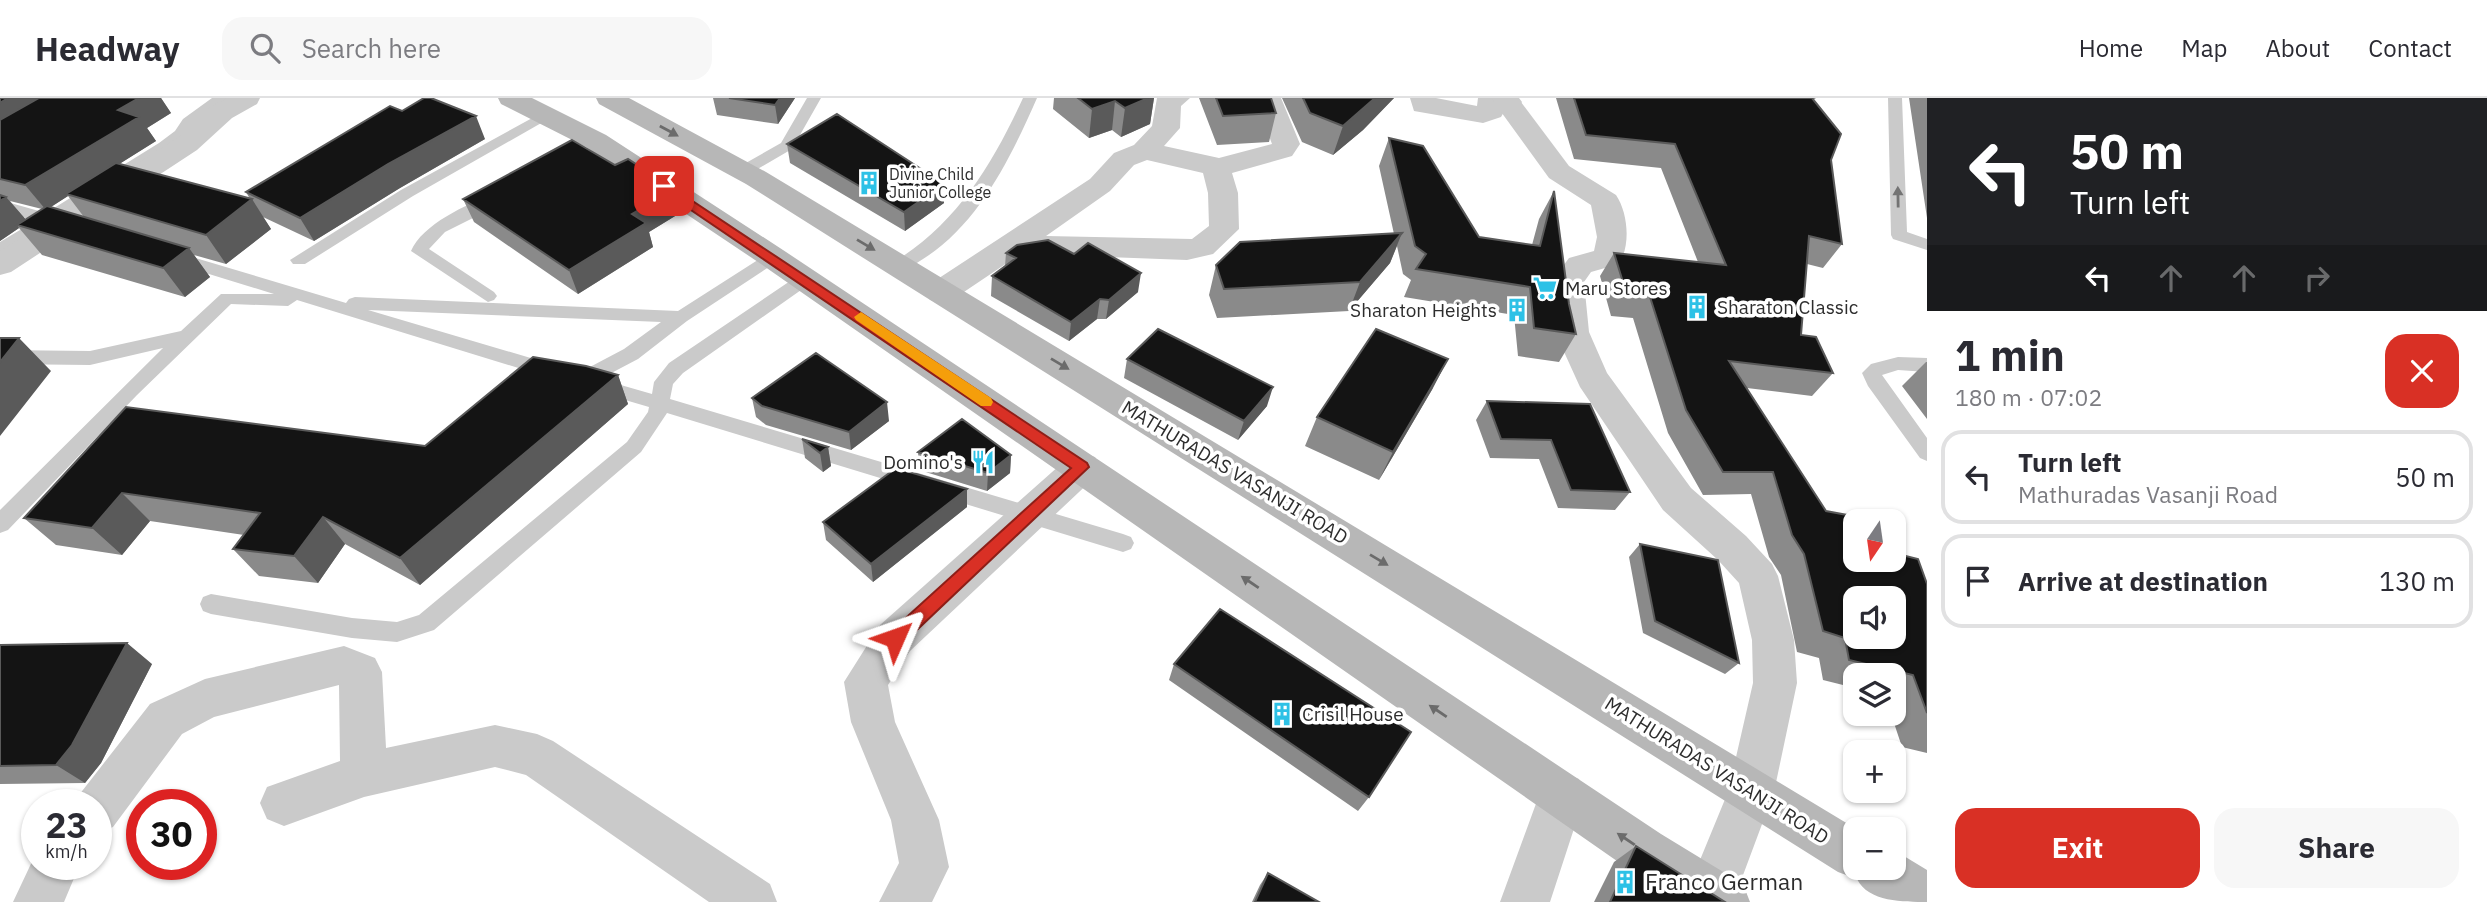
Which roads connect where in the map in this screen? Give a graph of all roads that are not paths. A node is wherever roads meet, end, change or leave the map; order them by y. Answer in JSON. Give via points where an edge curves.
{"nodes":[{"id":1,"x":222,"y":98,"type":"edge"},
{"id":2,"x":247,"y":98,"type":"edge"},
{"id":3,"x":511,"y":98,"type":"edge"},
{"id":4,"x":609,"y":98,"type":"edge"},
{"id":5,"x":814,"y":98,"type":"edge"},
{"id":6,"x":1030,"y":98,"type":"edge"},
{"id":7,"x":1268,"y":98,"type":"edge"},
{"id":8,"x":1423,"y":98,"type":"edge"},
{"id":9,"x":1895,"y":98,"type":"edge"},
{"id":10,"x":1498,"y":100,"type":"edge"},
{"id":11,"x":1161,"y":109,"type":"edge"},
{"id":12,"x":545,"y":115,"type":"junction"},
{"id":13,"x":1144,"y":151,"type":"junction"},
{"id":14,"x":1216,"y":167,"type":"junction"},
{"id":15,"x":743,"y":171,"type":"junction"},
{"id":16,"x":512,"y":190,"type":"edge"},
{"id":17,"x":0,"y":205,"type":"edge"},
{"id":18,"x":94,"y":233,"type":"edge"},
{"id":19,"x":1927,"y":246,"type":"edge"},
{"id":20,"x":0,"y":250,"type":"edge"},
{"id":21,"x":160,"y":253,"type":"edge"},
{"id":22,"x":998,"y":255,"type":"junction"},
{"id":23,"x":772,"y":257,"type":"junction"},
{"id":24,"x":299,"y":260,"type":"dead end"},
{"id":25,"x":0,"y":265,"type":"edge"},
{"id":26,"x":900,"y":266,"type":"junction"},
{"id":27,"x":805,"y":279,"type":"junction"},
{"id":28,"x":941,"y":292,"type":"junction"},
{"id":29,"x":488,"y":296,"type":"dead end"},
{"id":30,"x":681,"y":317,"type":"junction"},
{"id":31,"x":185,"y":337,"type":"junction"},
{"id":32,"x":0,"y":357,"type":"edge"},
{"id":33,"x":1927,"y":365,"type":"edge"},
{"id":34,"x":578,"y":382,"type":"edge"},
{"id":35,"x":1927,"y":453,"type":"edge"},
{"id":36,"x":1082,"y":467,"type":"junction"},
{"id":37,"x":0,"y":524,"type":"edge"},
{"id":38,"x":1123,"y":543,"type":"dead end"},
{"id":39,"x":211,"y":604,"type":"dead end"},
{"id":40,"x":364,"y":775,"type":"junction"},
{"id":41,"x":112,"y":790,"type":"edge"},
{"id":42,"x":1751,"y":792,"type":"junction"},
{"id":43,"x":1562,"y":795,"type":"junction"},
{"id":44,"x":284,"y":803,"type":"dead end"},
{"id":45,"x":1843,"y":848,"type":"edge"},
{"id":46,"x":48,"y":880,"type":"edge"},
{"id":47,"x":1897,"y":880,"type":"edge"},
{"id":48,"x":1718,"y":898,"type":"edge"},
{"id":49,"x":1927,"y":898,"type":"edge"},
{"id":50,"x":38,"y":902,"type":"edge"},
{"id":51,"x":751,"y":902,"type":"edge"},
{"id":52,"x":904,"y":902,"type":"edge"},
{"id":53,"x":1525,"y":902,"type":"edge"}],
"edges":[{"from":1,"to":20,"type":"lane","via":[[188,121],[181,134],[164,146]]},
{"from":2,"to":25,"type":"street","via":[[222,112],[187,144]]},
{"from":3,"to":12,"type":"main road"},
{"from":4,"to":15,"type":"main road","name":"MATHURADAS VASANJI ROAD","one_way":true},
{"from":5,"to":15,"type":"lane","via":[[787,146]]},
{"from":6,"to":26,"type":"lane","via":[[976,199],[919,255]]},
{"from":7,"to":14,"type":"street","via":[[1286,144],[1282,150]]},
{"from":8,"to":10,"type":"street","via":[[1427,106],[1483,115],[1489,114]]},
{"from":19,"to":9,"type":"lane","one_way":true,"via":[[1899,235]]},
{"from":10,"to":42,"type":"street","via":[[1559,172],[1605,201],[1612,237],[1608,257],[1580,265],[1569,281],[1572,332],[1592,378],[1677,499],[1758,576],[1773,640],[1775,683]]},
{"from":11,"to":13,"type":"street","via":[[1166,128]]},
{"from":12,"to":23,"type":"main road","via":[[589,149]]},
{"from":12,"to":24,"type":"lane"},
{"from":13,"to":14,"type":"street"},
{"from":13,"to":22,"type":"street","via":[[1124,159],[1100,185]]},
{"from":14,"to":22,"type":"street","via":[[1223,193],[1224,229],[1202,247],[1156,250],[1054,245]]},
{"from":15,"to":26,"type":"main road","name":"MATHURADAS VASANJI ROAD","one_way":true},
{"from":16,"to":29,"type":"lane","via":[[421,242],[420,251]]},
{"from":17,"to":18,"type":"lane"},
{"from":21,"to":38,"type":"lane"},
{"from":22,"to":28,"type":"street"},
{"from":23,"to":27,"type":"main road"},
{"from":23,"to":30,"type":"lane"},
{"from":26,"to":28,"type":"main road","name":"MATHURADAS VASANJI ROAD"},
{"from":27,"to":36,"type":"main road"},
{"from":27,"to":39,"type":"lane","via":[[676,368],[664,382],[657,414],[634,447],[426,623],[397,632]]},
{"from":28,"to":42,"type":"main road","name":"MATHURADAS VASANJI ROAD","one_way":true},
{"from":30,"to":31,"type":"lane","via":[[227,298]]},
{"from":30,"to":34,"type":"lane","via":[[631,354]]},
{"from":31,"to":32,"type":"lane","via":[[90,358]]},
{"from":31,"to":37,"type":"lane"},
{"from":33,"to":35,"type":"lane","via":[[1894,363],[1872,373]]},
{"from":43,"to":36,"type":"main road","one_way":true},
{"from":36,"to":52,"type":"street","via":[[895,638],[866,682],[873,722],[915,820],[924,867]]},
{"from":40,"to":41,"type":"street","via":[[360,672],[344,666],[205,699],[166,719]]},
{"from":40,"to":44,"type":"street"},
{"from":40,"to":51,"type":"street","via":[[495,746],[537,756]]},
{"from":42,"to":45,"type":"main road","name":"MATHURADAS VASANJI ROAD"},
{"from":42,"to":48,"type":"street"},
{"from":48,"to":43,"type":"main road","one_way":true},
{"from":43,"to":53,"type":"street"},
{"from":46,"to":50,"type":"street"},
{"from":47,"to":49,"type":"main road"}]}
